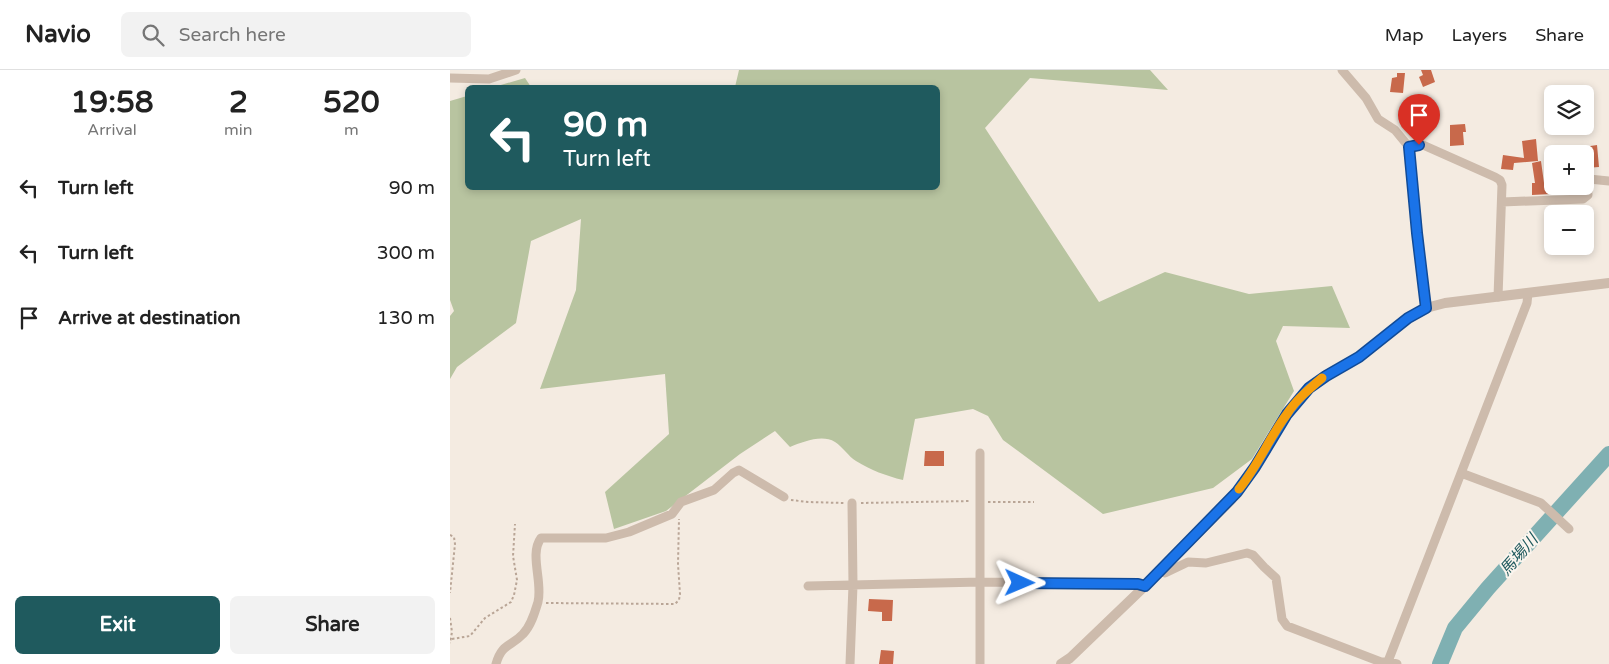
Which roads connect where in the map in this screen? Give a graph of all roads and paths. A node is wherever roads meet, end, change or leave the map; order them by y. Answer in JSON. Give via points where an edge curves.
{"nodes":[{"id":1,"x":516,"y":70,"type":"edge"},
{"id":2,"x":1342,"y":70,"type":"edge"},
{"id":3,"x":450,"y":78,"type":"edge"},
{"id":4,"x":1409,"y":147,"type":"junction"},
{"id":5,"x":1609,"y":181,"type":"edge"},
{"id":6,"x":1502,"y":202,"type":"junction"},
{"id":7,"x":1609,"y":283,"type":"edge"},
{"id":8,"x":1528,"y":293,"type":"junction"},
{"id":9,"x":1498,"y":297,"type":"junction"},
{"id":10,"x":1426,"y":308,"type":"junction"},
{"id":11,"x":980,"y":453,"type":"dead end"},
{"id":12,"x":1461,"y":473,"type":"junction"},
{"id":13,"x":784,"y":497,"type":"joint"},
{"id":14,"x":980,"y":502,"type":"junction"},
{"id":15,"x":1034,"y":502,"type":"dead end"},
{"id":16,"x":852,"y":503,"type":"junction"},
{"id":17,"x":676,"y":510,"type":"junction"},
{"id":18,"x":515,"y":524,"type":"dead end"},
{"id":19,"x":1569,"y":529,"type":"dead end"},
{"id":20,"x":450,"y":535,"type":"edge"},
{"id":21,"x":1158,"y":571,"type":"junction"},
{"id":22,"x":980,"y":582,"type":"junction"},
{"id":23,"x":853,"y":585,"type":"junction"},
{"id":24,"x":808,"y":586,"type":"dead end"},
{"id":25,"x":1145,"y":586,"type":"junction"},
{"id":26,"x":450,"y":593,"type":"edge"},
{"id":27,"x":538,"y":602,"type":"junction"},
{"id":28,"x":450,"y":618,"type":"edge"},
{"id":29,"x":452,"y":639,"type":"junction"},
{"id":30,"x":450,"y":643,"type":"edge"},
{"id":31,"x":1390,"y":663,"type":"edge"},
{"id":32,"x":496,"y":664,"type":"edge"},
{"id":33,"x":850,"y":664,"type":"edge"},
{"id":34,"x":980,"y":664,"type":"edge"},
{"id":35,"x":1061,"y":664,"type":"edge"}],
"edges":[{"from":1,"to":3,"type":"street","via":[[489,78]]},
{"from":2,"to":4,"type":"street","via":[[1366,98],[1378,119],[1395,130]]},
{"from":4,"to":6,"type":"street","via":[[1423,145],[1498,179],[1502,185]]},
{"from":4,"to":10,"type":"street"},
{"from":5,"to":6,"type":"street","via":[[1587,180],[1588,196],[1583,199]]},
{"from":6,"to":9,"type":"street"},
{"from":7,"to":8,"type":"street"},
{"from":8,"to":9,"type":"street"},
{"from":8,"to":12,"type":"street","via":[[1527,303]]},
{"from":9,"to":10,"type":"street"},
{"from":10,"to":21,"type":"street","via":[[1408,318],[1359,357],[1309,388],[1287,414],[1231,500]]},
{"from":11,"to":14,"type":"street"},
{"from":12,"to":19,"type":"street","via":[[1541,503]]},
{"from":12,"to":31,"type":"street"},
{"from":13,"to":16,"type":"path","via":[[796,501]]},
{"from":13,"to":17,"type":"street","via":[[739,470],[714,490],[681,502]]},
{"from":14,"to":15,"type":"path"},
{"from":14,"to":16,"type":"path"},
{"from":14,"to":22,"type":"street"},
{"from":16,"to":23,"type":"street"},
{"from":17,"to":27,"type":"street","via":[[614,537],[541,538],[536,545],[540,586]]},
{"from":17,"to":27,"type":"path","via":[[680,525],[680,587],[676,604]]},
{"from":18,"to":29,"type":"path","via":[[513,556],[517,580],[511,602],[485,618],[470,636]]},
{"from":20,"to":26,"type":"path","via":[[454,537],[455,544]]},
{"from":21,"to":25,"type":"street"},
{"from":21,"to":31,"type":"street","via":[[1165,572],[1188,562],[1206,563],[1247,553],[1253,555],[1276,578],[1282,620],[1287,626]]},
{"from":22,"to":23,"type":"street"},
{"from":22,"to":25,"type":"street"},
{"from":22,"to":34,"type":"street"},
{"from":23,"to":24,"type":"street"},
{"from":23,"to":33,"type":"street"},
{"from":25,"to":35,"type":"street"},
{"from":27,"to":32,"type":"street","via":[[530,625],[500,652]]},
{"from":28,"to":29,"type":"path"},
{"from":29,"to":30,"type":"path"}]}
